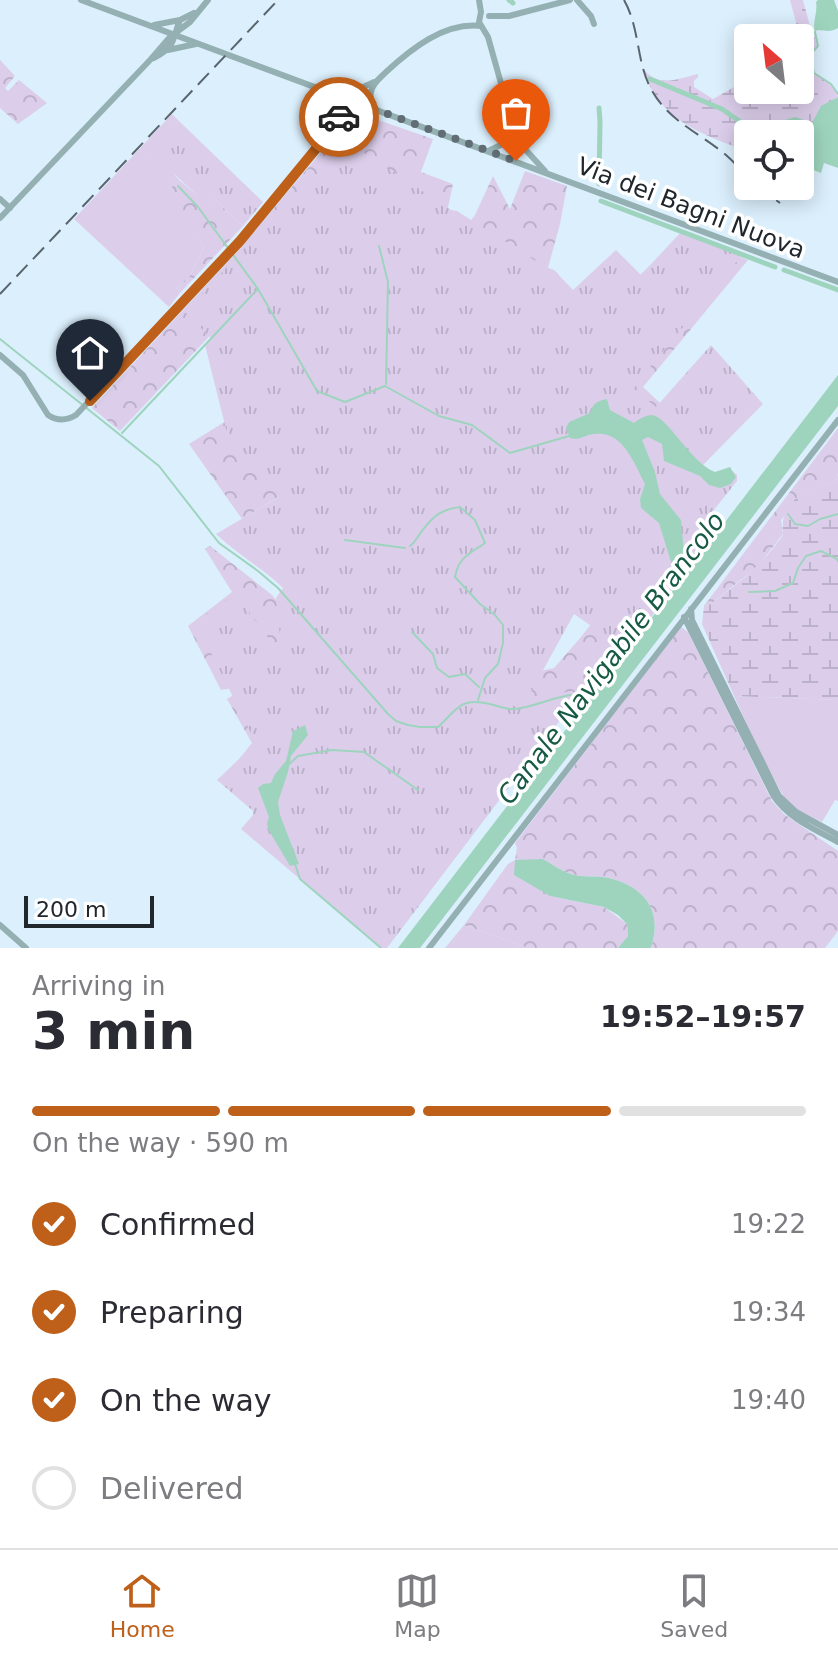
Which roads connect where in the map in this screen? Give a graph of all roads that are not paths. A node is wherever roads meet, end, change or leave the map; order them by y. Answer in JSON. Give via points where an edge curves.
{"nodes":[{"id":1,"x":81,"y":0,"type":"edge"},
{"id":2,"x":208,"y":0,"type":"edge"},
{"id":3,"x":570,"y":0,"type":"edge"},
{"id":4,"x":577,"y":0,"type":"edge"},
{"id":5,"x":479,"y":3,"type":"edge"},
{"id":6,"x":197,"y":11,"type":"junction"},
{"id":7,"x":180,"y":20,"type":"junction"},
{"id":8,"x":485,"y":21,"type":"junction"},
{"id":9,"x":190,"y":22,"type":"junction"},
{"id":10,"x":594,"y":24,"type":"dead end"},
{"id":11,"x":151,"y":25,"type":"junction"},
{"id":12,"x":175,"y":34,"type":"junction"},
{"id":13,"x":199,"y":43,"type":"junction"},
{"id":14,"x":160,"y":48,"type":"junction"},
{"id":15,"x":168,"y":50,"type":"junction"},
{"id":16,"x":151,"y":59,"type":"junction"},
{"id":17,"x":377,"y":81,"type":"junction"},
{"id":18,"x":361,"y":88,"type":"junction"},
{"id":19,"x":371,"y":89,"type":"junction"},
{"id":20,"x":329,"y":92,"type":"junction"},
{"id":21,"x":355,"y":102,"type":"junction"},
{"id":22,"x":376,"y":110,"type":"junction"},
{"id":23,"x":335,"y":124,"type":"junction"},
{"id":24,"x":513,"y":133,"type":"junction"},
{"id":25,"x":524,"y":148,"type":"junction"},
{"id":26,"x":488,"y":151,"type":"junction"},
{"id":27,"x":516,"y":161,"type":"junction"},
{"id":28,"x":547,"y":173,"type":"junction"},
{"id":29,"x":0,"y":199,"type":"edge"},
{"id":30,"x":10,"y":208,"type":"junction"},
{"id":31,"x":0,"y":218,"type":"edge"},
{"id":32,"x":838,"y":282,"type":"edge"},
{"id":33,"x":0,"y":355,"type":"edge"},
{"id":34,"x":838,"y":420,"type":"edge"},
{"id":35,"x":687,"y":618,"type":"junction"},
{"id":36,"x":838,"y":835,"type":"edge"},
{"id":37,"x":838,"y":842,"type":"edge"},
{"id":38,"x":0,"y":925,"type":"edge"},
{"id":39,"x":26,"y":948,"type":"edge"},
{"id":40,"x":429,"y":948,"type":"edge"}],
"edges":[{"from":1,"to":11,"type":"street","name":"Via dei Bagni Nuova"},
{"from":2,"to":6,"type":"street"},
{"from":3,"to":8,"type":"street"},
{"from":4,"to":10,"type":"street"},
{"from":5,"to":8,"type":"street"},
{"from":6,"to":7,"type":"street"},
{"from":6,"to":9,"type":"street"},
{"from":7,"to":11,"type":"street"},
{"from":7,"to":12,"type":"street"},
{"from":8,"to":17,"type":"street","via":[[417,46]]},
{"from":8,"to":24,"type":"street"},
{"from":9,"to":12,"type":"street"},
{"from":9,"to":13,"type":"street"},
{"from":11,"to":12,"type":"street","name":"Via dei Bagni Nuova"},
{"from":11,"to":14,"type":"street"},
{"from":12,"to":13,"type":"street","name":"Via dei Bagni Nuova"},
{"from":12,"to":14,"type":"street"},
{"from":12,"to":15,"type":"street"},
{"from":13,"to":15,"type":"street"},
{"from":13,"to":20,"type":"street","name":"Via dei Bagni Nuova"},
{"from":14,"to":16,"type":"street"},
{"from":15,"to":16,"type":"street"},
{"from":16,"to":30,"type":"street"},
{"from":17,"to":18,"type":"street"},
{"from":17,"to":19,"type":"street"},
{"from":18,"to":20,"type":"street"},
{"from":18,"to":21,"type":"street"},
{"from":19,"to":21,"type":"street"},
{"from":19,"to":22,"type":"street"},
{"from":20,"to":21,"type":"street","name":"Via dei Bagni Nuova"},
{"from":20,"to":23,"type":"street"},
{"from":21,"to":22,"type":"street","name":"Via dei Bagni Nuova"},
{"from":21,"to":23,"type":"street"},
{"from":22,"to":26,"type":"street","name":"Via dei Bagni Nuova"},
{"from":23,"to":33,"type":"street","via":[[240,241],[71,418],[53,418],[18,370]]},
{"from":24,"to":25,"type":"street"},
{"from":24,"to":26,"type":"street"},
{"from":24,"to":27,"type":"street"},
{"from":25,"to":27,"type":"street"},
{"from":25,"to":28,"type":"street"},
{"from":26,"to":27,"type":"street","name":"Via dei Bagni Nuova"},
{"from":27,"to":28,"type":"street","name":"Via dei Bagni Nuova"},
{"from":28,"to":32,"type":"street","name":"Via dei Bagni Nuova"},
{"from":29,"to":30,"type":"street"},
{"from":30,"to":31,"type":"street"},
{"from":34,"to":35,"type":"street"},
{"from":35,"to":36,"type":"street","via":[[779,796]]},
{"from":35,"to":37,"type":"street","via":[[781,807]]},
{"from":35,"to":40,"type":"street"},
{"from":38,"to":39,"type":"street"}]}
